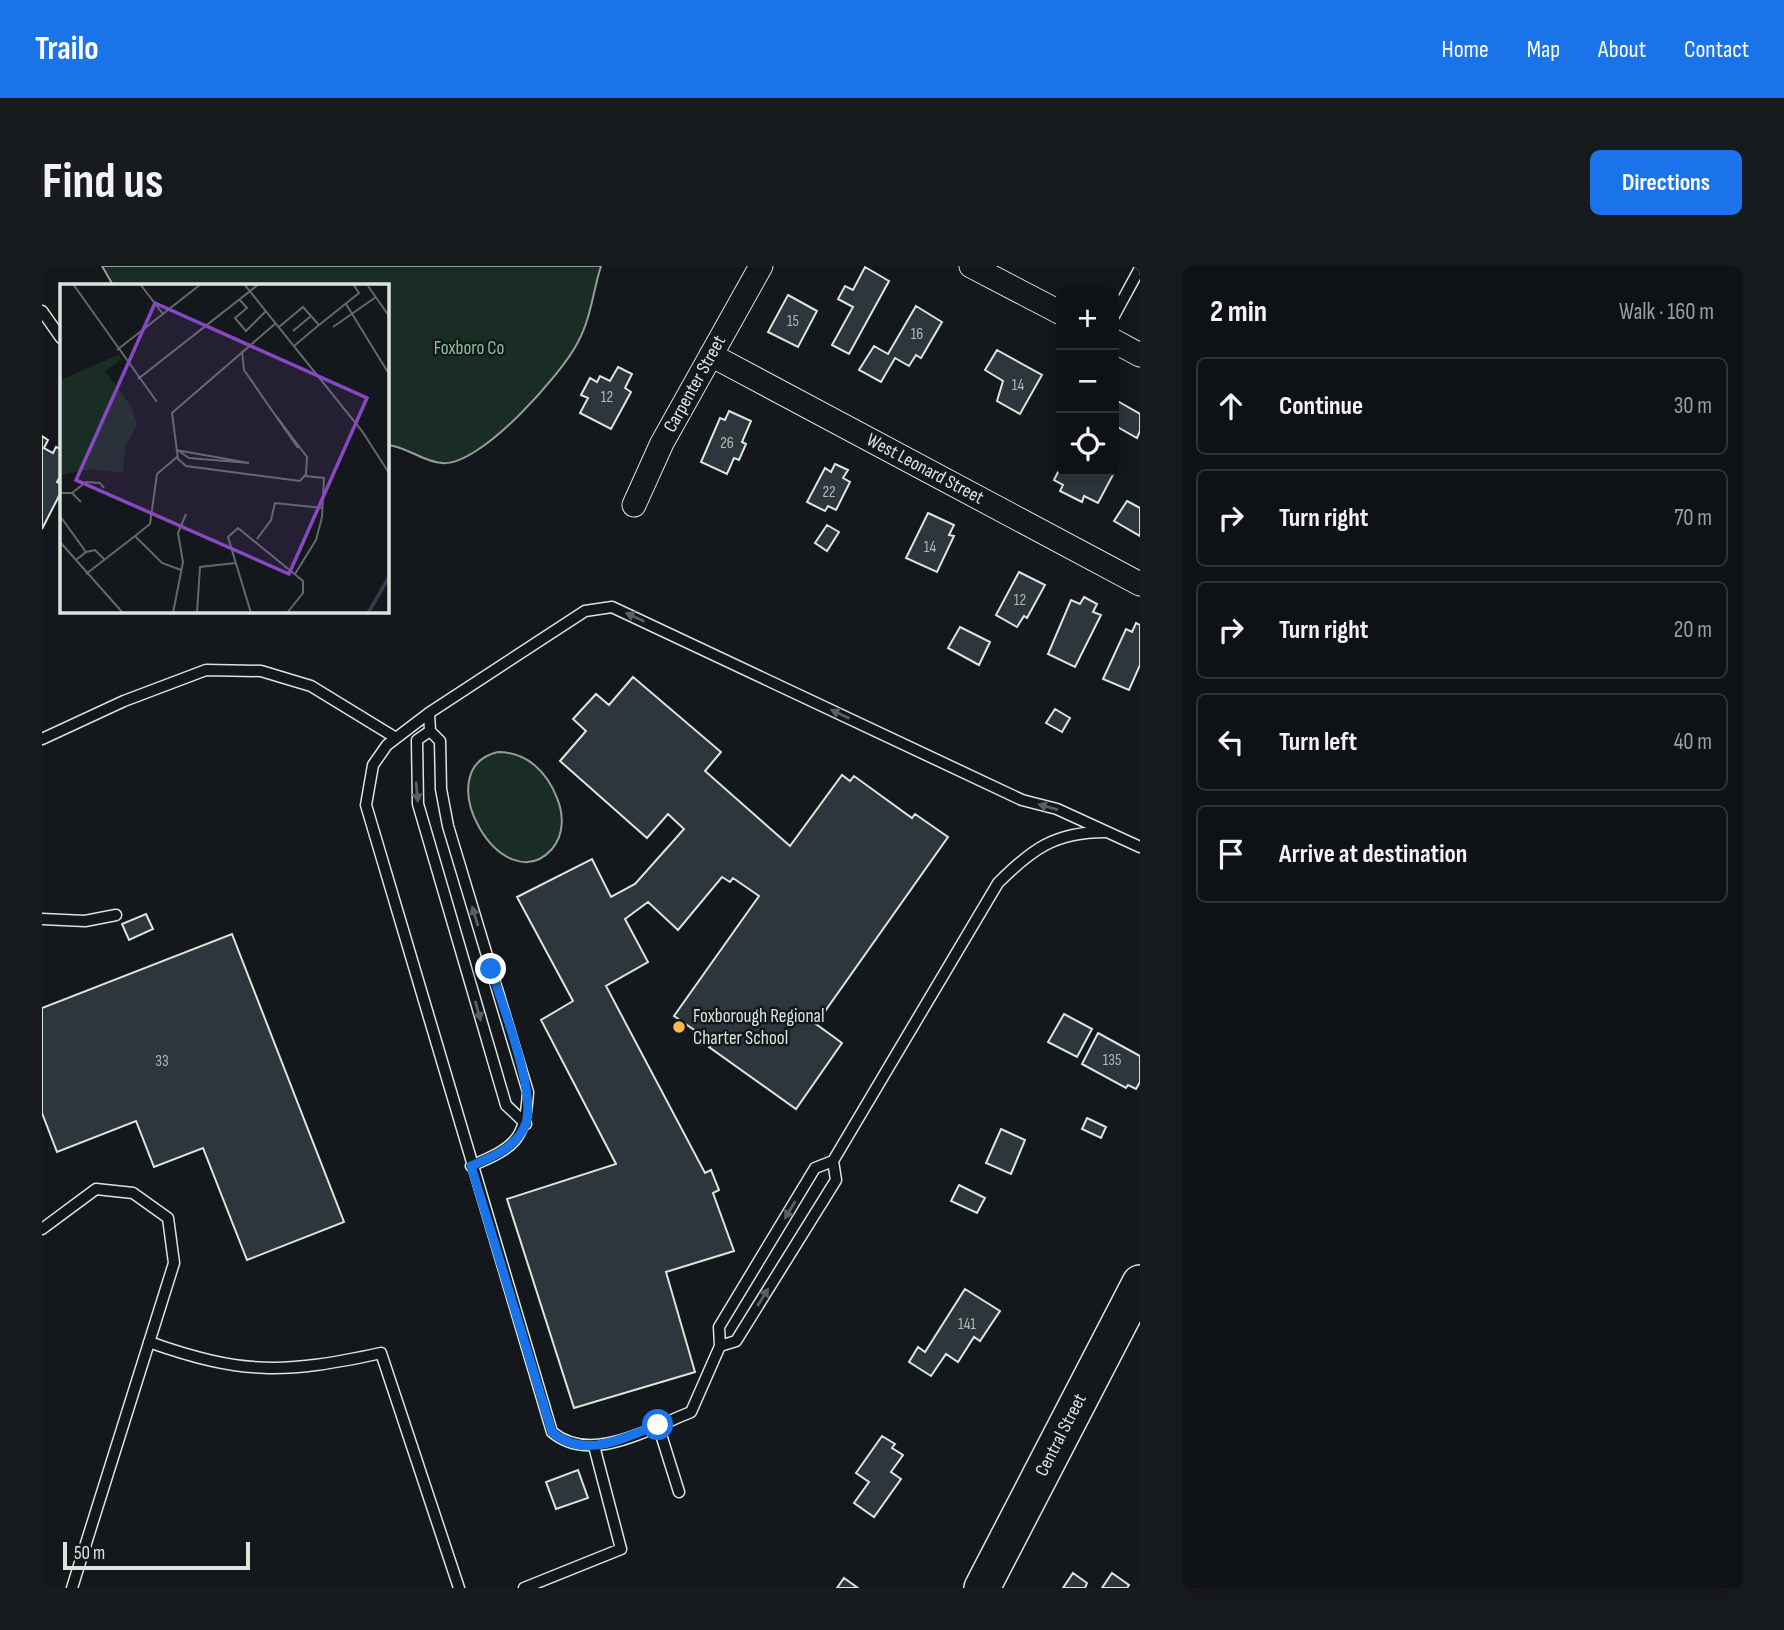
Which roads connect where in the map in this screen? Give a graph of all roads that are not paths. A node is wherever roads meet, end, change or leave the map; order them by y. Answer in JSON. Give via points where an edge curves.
{"nodes":[{"id":1,"x":761,"y":266,"type":"edge"},
{"id":2,"x":971,"y":266,"type":"edge"},
{"id":3,"x":1140,"y":268,"type":"edge"},
{"id":4,"x":1119,"y":307,"type":"edge"},
{"id":5,"x":1056,"y":310,"type":"edge"},
{"id":6,"x":42,"y":311,"type":"edge"},
{"id":7,"x":60,"y":337,"type":"edge"},
{"id":8,"x":1119,"y":344,"type":"edge"},
{"id":9,"x":711,"y":355,"type":"junction"},
{"id":10,"x":1140,"y":355,"type":"edge"},
{"id":11,"x":634,"y":505,"type":"dead end"},
{"id":12,"x":1140,"y":584,"type":"edge"},
{"id":13,"x":429,"y":713,"type":"junction"},
{"id":14,"x":430,"y":731,"type":"junction"},
{"id":15,"x":396,"y":738,"type":"junction"},
{"id":16,"x":42,"y":739,"type":"edge"},
{"id":17,"x":1111,"y":832,"type":"junction"},
{"id":18,"x":1140,"y":847,"type":"edge"},
{"id":19,"x":116,"y":915,"type":"dead end"},
{"id":20,"x":42,"y":919,"type":"edge"},
{"id":21,"x":526,"y":1124,"type":"junction"},
{"id":22,"x":833,"y":1161,"type":"junction"},
{"id":23,"x":471,"y":1166,"type":"junction"},
{"id":24,"x":42,"y":1228,"type":"edge"},
{"id":25,"x":1140,"y":1283,"type":"edge"},
{"id":26,"x":149,"y":1342,"type":"junction"},
{"id":27,"x":719,"y":1346,"type":"junction"},
{"id":28,"x":658,"y":1425,"type":"junction"},
{"id":29,"x":594,"y":1446,"type":"junction"},
{"id":30,"x":679,"y":1492,"type":"dead end"},
{"id":31,"x":72,"y":1588,"type":"edge"},
{"id":32,"x":459,"y":1588,"type":"edge"},
{"id":33,"x":524,"y":1588,"type":"edge"},
{"id":34,"x":982,"y":1588,"type":"edge"}],
"edges":[{"from":1,"to":9,"type":"street","name":"Carpenter Street"},
{"from":2,"to":5,"type":"street"},
{"from":3,"to":4,"type":"lane"},
{"from":6,"to":7,"type":"lane"},
{"from":8,"to":10,"type":"street"},
{"from":9,"to":11,"type":"street","name":"Carpenter Street"},
{"from":9,"to":12,"type":"street","name":"West Leonard Street"},
{"from":13,"to":14,"type":"lane"},
{"from":13,"to":15,"type":"lane"},
{"from":17,"to":13,"type":"lane","one_way":true,"via":[[1022,800],[612,607],[585,611]]},
{"from":21,"to":14,"type":"lane","one_way":true,"via":[[528,1092],[448,826],[441,789],[440,741]]},
{"from":14,"to":21,"type":"lane","one_way":true,"via":[[417,740],[418,804],[506,1105]]},
{"from":15,"to":16,"type":"lane","via":[[311,686],[261,671],[206,670]]},
{"from":15,"to":23,"type":"lane","via":[[373,765],[366,805]]},
{"from":17,"to":18,"type":"lane"},
{"from":17,"to":22,"type":"lane","via":[[1080,832],[1053,840],[1019,862],[998,883]]},
{"from":19,"to":20,"type":"lane","via":[[85,921]]},
{"from":21,"to":23,"type":"lane","via":[[503,1152]]},
{"from":22,"to":27,"type":"lane","one_way":true,"via":[[815,1168],[719,1327]]},
{"from":27,"to":22,"type":"lane","one_way":true,"via":[[736,1341],[829,1192],[836,1180]]},
{"from":23,"to":29,"type":"lane","via":[[552,1432],[564,1443]]},
{"from":24,"to":26,"type":"lane","via":[[96,1189],[134,1193],[168,1218],[174,1263]]},
{"from":25,"to":34,"type":"main road","name":"Central Street"},
{"from":26,"to":31,"type":"lane"},
{"from":26,"to":32,"type":"lane","via":[[198,1359],[281,1370],[381,1353]]},
{"from":27,"to":28,"type":"lane","via":[[691,1412]]},
{"from":28,"to":29,"type":"lane"},
{"from":28,"to":30,"type":"lane"},
{"from":29,"to":33,"type":"lane","via":[[621,1549]]}]}
